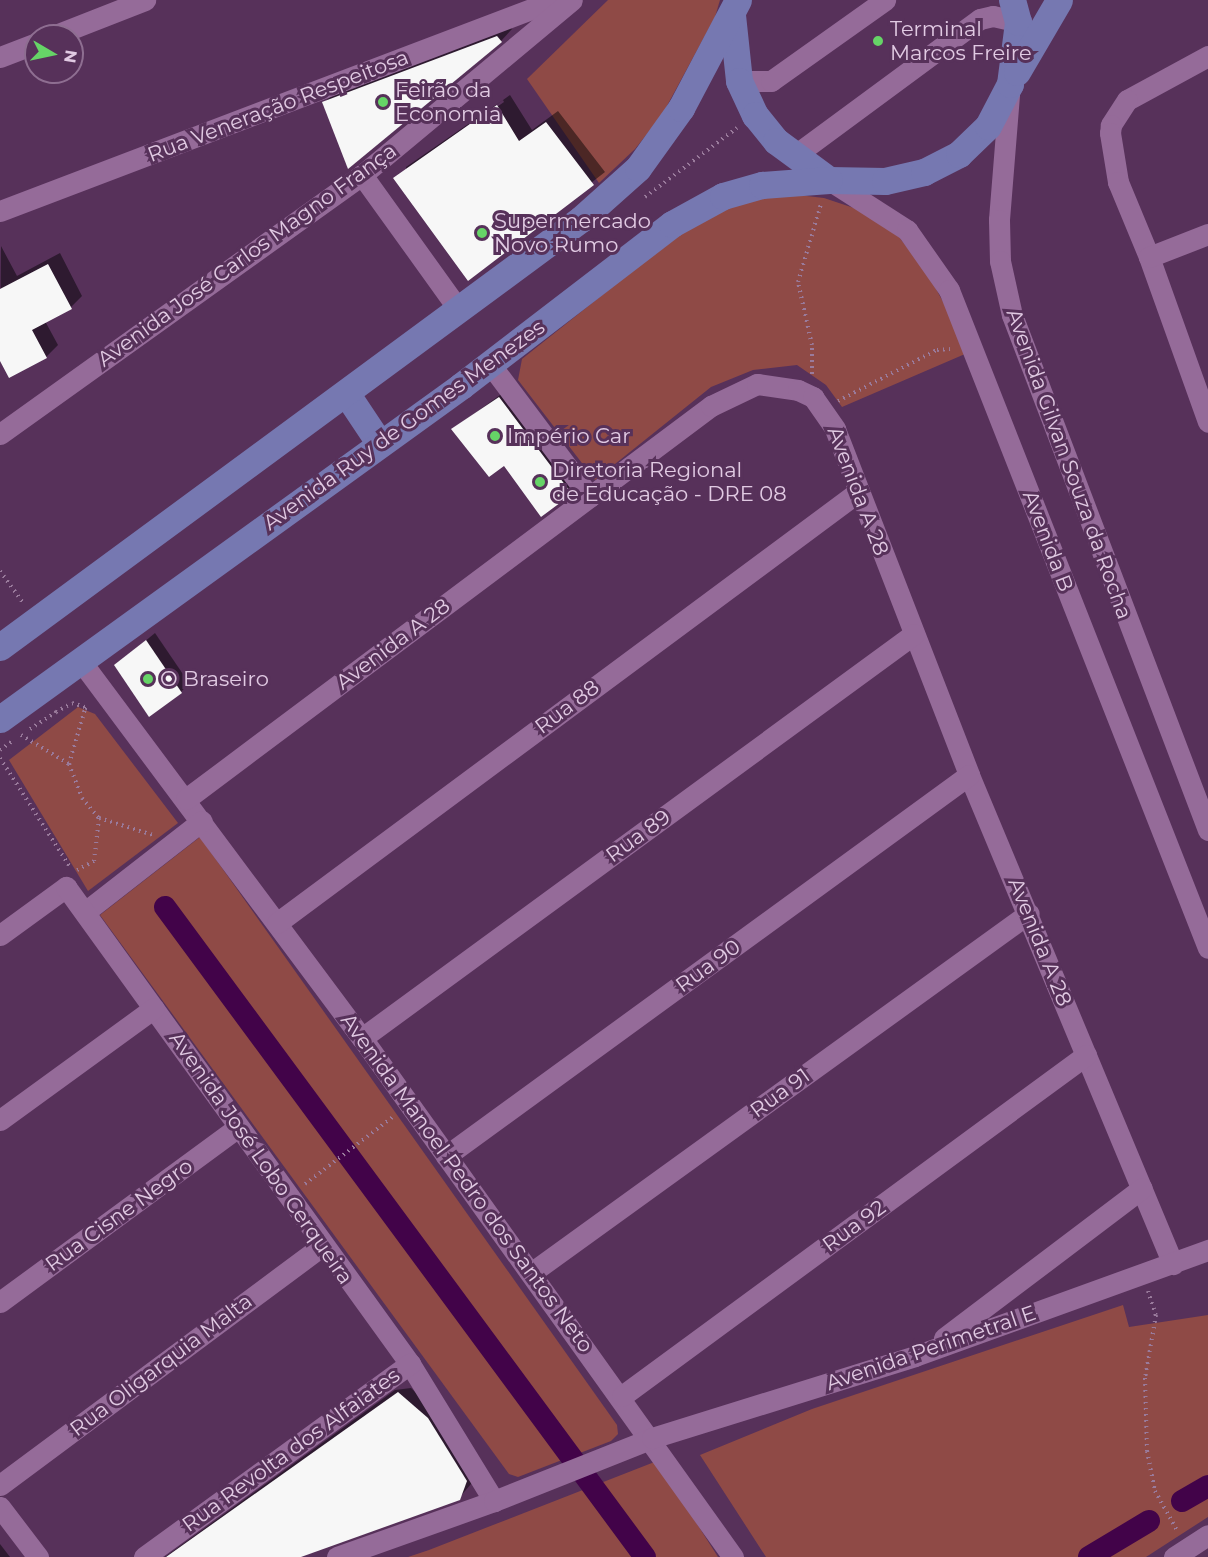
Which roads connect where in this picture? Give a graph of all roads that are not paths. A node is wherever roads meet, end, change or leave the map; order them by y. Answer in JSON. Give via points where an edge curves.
{"nodes":[{"id":1,"x":145,"y":0,"type":"edge"},
{"id":2,"x":555,"y":0,"type":"edge"},
{"id":3,"x":572,"y":0,"type":"edge"},
{"id":4,"x":885,"y":0,"type":"edge"},
{"id":5,"x":1059,"y":0,"type":"edge"},
{"id":6,"x":735,"y":4,"type":"edge"},
{"id":7,"x":1015,"y":11,"type":"edge"},
{"id":8,"x":84,"y":24,"type":"edge"},
{"id":9,"x":24,"y":48,"type":"edge"},
{"id":10,"x":1208,"y":56,"type":"edge"},
{"id":11,"x":0,"y":57,"type":"edge"},
{"id":12,"x":739,"y":81,"type":"junction"},
{"id":13,"x":1010,"y":84,"type":"junction"},
{"id":14,"x":794,"y":156,"type":"junction"},
{"id":15,"x":362,"y":174,"type":"junction"},
{"id":16,"x":829,"y":180,"type":"junction"},
{"id":17,"x":0,"y":211,"type":"edge"},
{"id":18,"x":1208,"y":234,"type":"edge"},
{"id":19,"x":1149,"y":257,"type":"junction"},
{"id":20,"x":459,"y":310,"type":"junction"},
{"id":21,"x":490,"y":364,"type":"junction"},
{"id":22,"x":1203,"y":392,"type":"edge"},
{"id":23,"x":346,"y":393,"type":"junction"},
{"id":24,"x":1208,"y":422,"type":"edge"},
{"id":25,"x":0,"y":434,"type":"edge"},
{"id":26,"x":380,"y":444,"type":"junction"},
{"id":27,"x":858,"y":492,"type":"junction"},
{"id":28,"x":590,"y":497,"type":"junction"},
{"id":29,"x":914,"y":634,"type":"junction"},
{"id":30,"x":0,"y":647,"type":"edge"},
{"id":31,"x":80,"y":660,"type":"junction"},
{"id":32,"x":0,"y":718,"type":"edge"},
{"id":33,"x":969,"y":775,"type":"junction"},
{"id":34,"x":186,"y":799,"type":"junction"},
{"id":35,"x":202,"y":821,"type":"junction"},
{"id":36,"x":1208,"y":830,"type":"edge"},
{"id":37,"x":90,"y":909,"type":"junction"},
{"id":38,"x":1029,"y":913,"type":"junction"},
{"id":39,"x":277,"y":923,"type":"junction"},
{"id":40,"x":0,"y":935,"type":"edge"},
{"id":41,"x":1208,"y":948,"type":"edge"},
{"id":42,"x":154,"y":1008,"type":"junction"},
{"id":43,"x":362,"y":1038,"type":"junction"},
{"id":44,"x":1086,"y":1055,"type":"junction"},
{"id":45,"x":0,"y":1120,"type":"edge"},
{"id":46,"x":238,"y":1127,"type":"junction"},
{"id":47,"x":446,"y":1156,"type":"junction"},
{"id":48,"x":1142,"y":1188,"type":"junction"},
{"id":49,"x":322,"y":1246,"type":"junction"},
{"id":50,"x":1208,"y":1250,"type":"edge"},
{"id":51,"x":1173,"y":1264,"type":"junction"},
{"id":52,"x":531,"y":1273,"type":"junction"},
{"id":53,"x":0,"y":1302,"type":"edge"},
{"id":54,"x":926,"y":1352,"type":"junction"},
{"id":55,"x":410,"y":1364,"type":"junction"},
{"id":56,"x":622,"y":1396,"type":"junction"},
{"id":57,"x":652,"y":1438,"type":"junction"},
{"id":58,"x":0,"y":1485,"type":"edge"},
{"id":59,"x":494,"y":1501,"type":"junction"},
{"id":60,"x":0,"y":1507,"type":"edge"},
{"id":61,"x":1208,"y":1535,"type":"edge"},
{"id":62,"x":1181,"y":1552,"type":"edge"},
{"id":63,"x":38,"y":1557,"type":"edge"},
{"id":64,"x":144,"y":1557,"type":"edge"},
{"id":65,"x":337,"y":1557,"type":"edge"},
{"id":66,"x":733,"y":1557,"type":"edge"}],
"edges":[{"from":1,"to":8,"type":"street"},
{"from":2,"to":17,"type":"street","name":"Rua Veneração Respeitosa"},
{"from":3,"to":15,"type":"street","name":"Avenida José Carlos Magno França"},
{"from":4,"to":12,"type":"street","via":[[771,81]]},
{"from":5,"to":13,"type":"main road","name":"Avenida Ruy de Gomes Menezes"},
{"from":6,"to":12,"type":"main road"},
{"from":6,"to":20,"type":"main road","via":[[681,108],[638,168],[548,245]]},
{"from":7,"to":13,"type":"main road"},
{"from":7,"to":14,"type":"street","via":[[980,19]]},
{"from":9,"to":11,"type":"street"},
{"from":10,"to":19,"type":"street","via":[[1126,100],[1111,125],[1118,182]]},
{"from":12,"to":14,"type":"main road","via":[[760,123]]},
{"from":13,"to":16,"type":"main road","name":"Avenida Ruy de Gomes Menezes","via":[[988,126],[959,154],[924,172],[885,181]]},
{"from":13,"to":36,"type":"street","name":"Avenida Gilvan Souza da Rocha","via":[[999,220],[1000,261],[1012,315]]},
{"from":14,"to":16,"type":"main road"},
{"from":15,"to":20,"type":"street"},
{"from":15,"to":25,"type":"street","name":"Avenida José Carlos Magno França"},
{"from":16,"to":21,"type":"main road","name":"Avenida Ruy de Gomes Menezes","via":[[762,185],[723,196],[672,224]]},
{"from":16,"to":41,"type":"street","name":"Avenida B","via":[[907,230],[949,290]]},
{"from":18,"to":19,"type":"street"},
{"from":19,"to":22,"type":"street"},
{"from":20,"to":23,"type":"main road"},
{"from":21,"to":26,"type":"main road","name":"Avenida Ruy de Gomes Menezes"},
{"from":21,"to":28,"type":"street"},
{"from":22,"to":24,"type":"street"},
{"from":23,"to":26,"type":"main road"},
{"from":23,"to":30,"type":"main road"},
{"from":26,"to":31,"type":"main road","name":"Avenida Ruy de Gomes Menezes"},
{"from":27,"to":28,"type":"street","name":"Avenida A 28","via":[[819,403],[779,385],[745,389],[711,406]]},
{"from":27,"to":29,"type":"street","name":"Avenida A 28"},
{"from":27,"to":39,"type":"street","name":"Rua 88"},
{"from":28,"to":34,"type":"street","name":"Avenida A 28"},
{"from":29,"to":33,"type":"street","name":"Avenida A 28"},
{"from":29,"to":43,"type":"street","name":"Rua 89"},
{"from":31,"to":32,"type":"main road","name":"Avenida Ruy de Gomes Menezes"},
{"from":31,"to":34,"type":"street","name":"Avenida Manoel Pedro dos Santos Neto"},
{"from":33,"to":38,"type":"street","name":"Avenida A 28"},
{"from":33,"to":47,"type":"street","name":"Rua 90"},
{"from":34,"to":35,"type":"street","name":"Avenida Manoel Pedro dos Santos Neto"},
{"from":35,"to":37,"type":"street"},
{"from":35,"to":39,"type":"street","name":"Avenida Manoel Pedro dos Santos Neto"},
{"from":37,"to":40,"type":"street","name":"Avenida José Lobo Cerqueira","via":[[66,888]]},
{"from":37,"to":42,"type":"street","name":"Avenida José Lobo Cerqueira"},
{"from":38,"to":44,"type":"street","name":"Avenida A 28"},
{"from":38,"to":52,"type":"street","name":"Rua 91"},
{"from":39,"to":43,"type":"street","name":"Avenida Manoel Pedro dos Santos Neto"},
{"from":42,"to":45,"type":"street"},
{"from":42,"to":46,"type":"street","name":"Avenida José Lobo Cerqueira"},
{"from":43,"to":47,"type":"street","name":"Avenida Manoel Pedro dos Santos Neto"},
{"from":44,"to":48,"type":"street","name":"Avenida A 28"},
{"from":44,"to":56,"type":"street","name":"Rua 92"},
{"from":46,"to":49,"type":"street","name":"Avenida José Lobo Cerqueira"},
{"from":46,"to":53,"type":"street","name":"Rua Cisne Negro"},
{"from":47,"to":52,"type":"street","name":"Avenida Manoel Pedro dos Santos Neto"},
{"from":48,"to":51,"type":"street","name":"Avenida A 28"},
{"from":48,"to":54,"type":"street"},
{"from":49,"to":55,"type":"street","name":"Avenida José Lobo Cerqueira"},
{"from":49,"to":58,"type":"street","name":"Rua Oligarquia Malta"},
{"from":50,"to":51,"type":"street","name":"Avenida Perimetral E"},
{"from":51,"to":54,"type":"street","name":"Avenida Perimetral E"},
{"from":52,"to":56,"type":"street","name":"Avenida Manoel Pedro dos Santos Neto"},
{"from":54,"to":57,"type":"street","name":"Avenida Perimetral E"},
{"from":55,"to":59,"type":"street","name":"Avenida José Lobo Cerqueira"},
{"from":55,"to":64,"type":"street","name":"Rua Revolta dos Alfaiates"},
{"from":56,"to":57,"type":"street","name":"Avenida Manoel Pedro dos Santos Neto"},
{"from":57,"to":59,"type":"street"},
{"from":57,"to":66,"type":"street","name":"Avenida Manoel Pedro dos Santos Neto"},
{"from":59,"to":65,"type":"street"},
{"from":60,"to":63,"type":"street"},
{"from":61,"to":62,"type":"street"}]}
